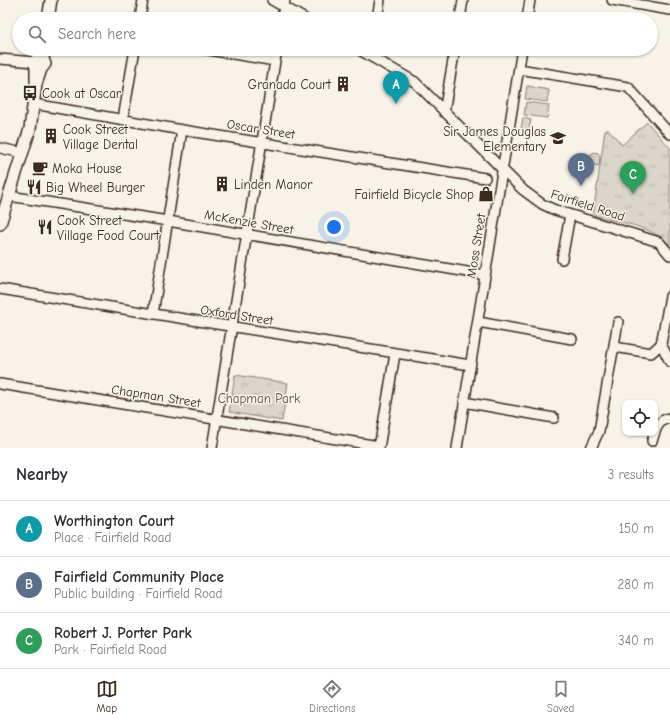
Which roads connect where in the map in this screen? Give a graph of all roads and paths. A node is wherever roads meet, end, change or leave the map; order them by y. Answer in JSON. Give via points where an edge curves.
{"nodes":[{"id":1,"x":51,"y":0,"type":"edge"},
{"id":2,"x":143,"y":0,"type":"edge"},
{"id":3,"x":272,"y":0,"type":"edge"},
{"id":4,"x":380,"y":0,"type":"edge"},
{"id":5,"x":464,"y":0,"type":"edge"},
{"id":6,"x":530,"y":0,"type":"edge"},
{"id":7,"x":612,"y":0,"type":"edge"},
{"id":8,"x":285,"y":3,"type":"edge"},
{"id":9,"x":670,"y":10,"type":"edge"},
{"id":10,"x":49,"y":12,"type":"edge"},
{"id":11,"x":141,"y":12,"type":"edge"},
{"id":12,"x":296,"y":12,"type":"edge"},
{"id":13,"x":378,"y":12,"type":"edge"},
{"id":14,"x":461,"y":12,"type":"edge"},
{"id":15,"x":528,"y":12,"type":"edge"},
{"id":16,"x":134,"y":56,"type":"edge"},
{"id":17,"x":245,"y":56,"type":"edge"},
{"id":18,"x":276,"y":56,"type":"edge"},
{"id":19,"x":376,"y":56,"type":"edge"},
{"id":20,"x":454,"y":56,"type":"edge"},
{"id":21,"x":521,"y":56,"type":"edge"},
{"id":22,"x":0,"y":58,"type":"edge"},
{"id":23,"x":40,"y":59,"type":"edge"},
{"id":24,"x":275,"y":61,"type":"junction"},
{"id":25,"x":519,"y":69,"type":"junction"},
{"id":26,"x":34,"y":104,"type":"junction"},
{"id":27,"x":444,"y":112,"type":"junction"},
{"id":28,"x":123,"y":119,"type":"junction"},
{"id":29,"x":182,"y":130,"type":"junction"},
{"id":30,"x":670,"y":134,"type":"edge"},
{"id":31,"x":262,"y":142,"type":"junction"},
{"id":32,"x":0,"y":148,"type":"edge"},
{"id":33,"x":23,"y":152,"type":"junction"},
{"id":34,"x":502,"y":169,"type":"junction"},
{"id":35,"x":486,"y":178,"type":"dead end"},
{"id":36,"x":9,"y":196,"type":"junction"},
{"id":37,"x":570,"y":215,"type":"junction"},
{"id":38,"x":168,"y":221,"type":"junction"},
{"id":39,"x":0,"y":224,"type":"edge"},
{"id":40,"x":246,"y":235,"type":"junction"},
{"id":41,"x":670,"y":255,"type":"edge"},
{"id":42,"x":562,"y":259,"type":"dead end"},
{"id":43,"x":485,"y":275,"type":"junction"},
{"id":44,"x":0,"y":289,"type":"edge"},
{"id":45,"x":670,"y":296,"type":"edge"},
{"id":46,"x":153,"y":314,"type":"junction"},
{"id":47,"x":478,"y":322,"type":"junction"},
{"id":48,"x":618,"y":322,"type":"dead end"},
{"id":49,"x":232,"y":327,"type":"junction"},
{"id":50,"x":572,"y":339,"type":"dead end"},
{"id":51,"x":661,"y":344,"type":"junction"},
{"id":52,"x":614,"y":347,"type":"junction"},
{"id":53,"x":395,"y":354,"type":"junction"},
{"id":54,"x":670,"y":362,"type":"edge"},
{"id":55,"x":470,"y":365,"type":"junction"},
{"id":56,"x":0,"y":384,"type":"edge"},
{"id":57,"x":464,"y":402,"type":"junction"},
{"id":58,"x":554,"y":418,"type":"dead end"},
{"id":59,"x":670,"y":418,"type":"edge"},
{"id":60,"x":217,"y":419,"type":"junction"},
{"id":61,"x":652,"y":441,"type":"dead end"},
{"id":62,"x":379,"y":447,"type":"edge"},
{"id":63,"x":212,"y":448,"type":"edge"},
{"id":64,"x":457,"y":448,"type":"edge"},
{"id":65,"x":591,"y":448,"type":"edge"}],
"edges":[{"from":1,"to":10,"type":"main road"},
{"from":2,"to":11,"type":"street"},
{"from":3,"to":8,"type":"street"},
{"from":4,"to":13,"type":"street"},
{"from":5,"to":14,"type":"street"},
{"from":6,"to":15,"type":"street"},
{"from":7,"to":9,"type":"street"},
{"from":8,"to":12,"type":"street"},
{"from":16,"to":28,"type":"street"},
{"from":17,"to":24,"type":"street"},
{"from":18,"to":24,"type":"street"},
{"from":19,"to":27,"type":"street","name":"Fairfield Road","via":[[415,82]]},
{"from":20,"to":27,"type":"street"},
{"from":21,"to":25,"type":"street","name":"Moss Street"},
{"from":22,"to":23,"type":"street"},
{"from":23,"to":26,"type":"main road"},
{"from":24,"to":31,"type":"street"},
{"from":25,"to":30,"type":"street","via":[[628,87]]},
{"from":25,"to":34,"type":"street","name":"Moss Street"},
{"from":26,"to":28,"type":"street","name":"Oscar Street"},
{"from":26,"to":33,"type":"main road"},
{"from":27,"to":34,"type":"street","name":"Fairfield Road"},
{"from":28,"to":29,"type":"street","name":"Oscar Street"},
{"from":29,"to":31,"type":"street","name":"Oscar Street"},
{"from":29,"to":38,"type":"street"},
{"from":31,"to":35,"type":"street","name":"Oscar Street"},
{"from":31,"to":40,"type":"street"},
{"from":32,"to":33,"type":"street"},
{"from":33,"to":36,"type":"main road"},
{"from":34,"to":37,"type":"street","name":"Fairfield Road","via":[[532,198]]},
{"from":34,"to":43,"type":"street","name":"Moss Street"},
{"from":36,"to":38,"type":"street","name":"McKenzie Street"},
{"from":36,"to":39,"type":"main road"},
{"from":37,"to":41,"type":"street","name":"Fairfield Road","via":[[659,242]]},
{"from":37,"to":42,"type":"street"},
{"from":38,"to":40,"type":"street","name":"McKenzie Street"},
{"from":38,"to":46,"type":"street"},
{"from":40,"to":43,"type":"street","name":"McKenzie Street"},
{"from":40,"to":49,"type":"street"},
{"from":43,"to":47,"type":"street","name":"Moss Street"},
{"from":44,"to":46,"type":"street","name":"Oxford Street"},
{"from":45,"to":51,"type":"street"},
{"from":46,"to":49,"type":"street","name":"Oxford Street"},
{"from":47,"to":50,"type":"street"},
{"from":47,"to":55,"type":"street","name":"Moss Street"},
{"from":48,"to":52,"type":"street"},
{"from":49,"to":53,"type":"street","name":"Oxford Street"},
{"from":49,"to":60,"type":"street"},
{"from":51,"to":52,"type":"street","via":[[651,353]]},
{"from":51,"to":54,"type":"street"},
{"from":52,"to":65,"type":"street","via":[[599,430]]},
{"from":53,"to":55,"type":"street","name":"Oxford Street"},
{"from":53,"to":62,"type":"street"},
{"from":55,"to":57,"type":"street","name":"Moss Street"},
{"from":56,"to":60,"type":"street","name":"Chapman Street"},
{"from":57,"to":58,"type":"street"},
{"from":57,"to":64,"type":"street","name":"Moss Street"},
{"from":59,"to":61,"type":"street","via":[[660,422]]},
{"from":60,"to":62,"type":"street","name":"Chapman Street"},
{"from":60,"to":63,"type":"street"}]}
